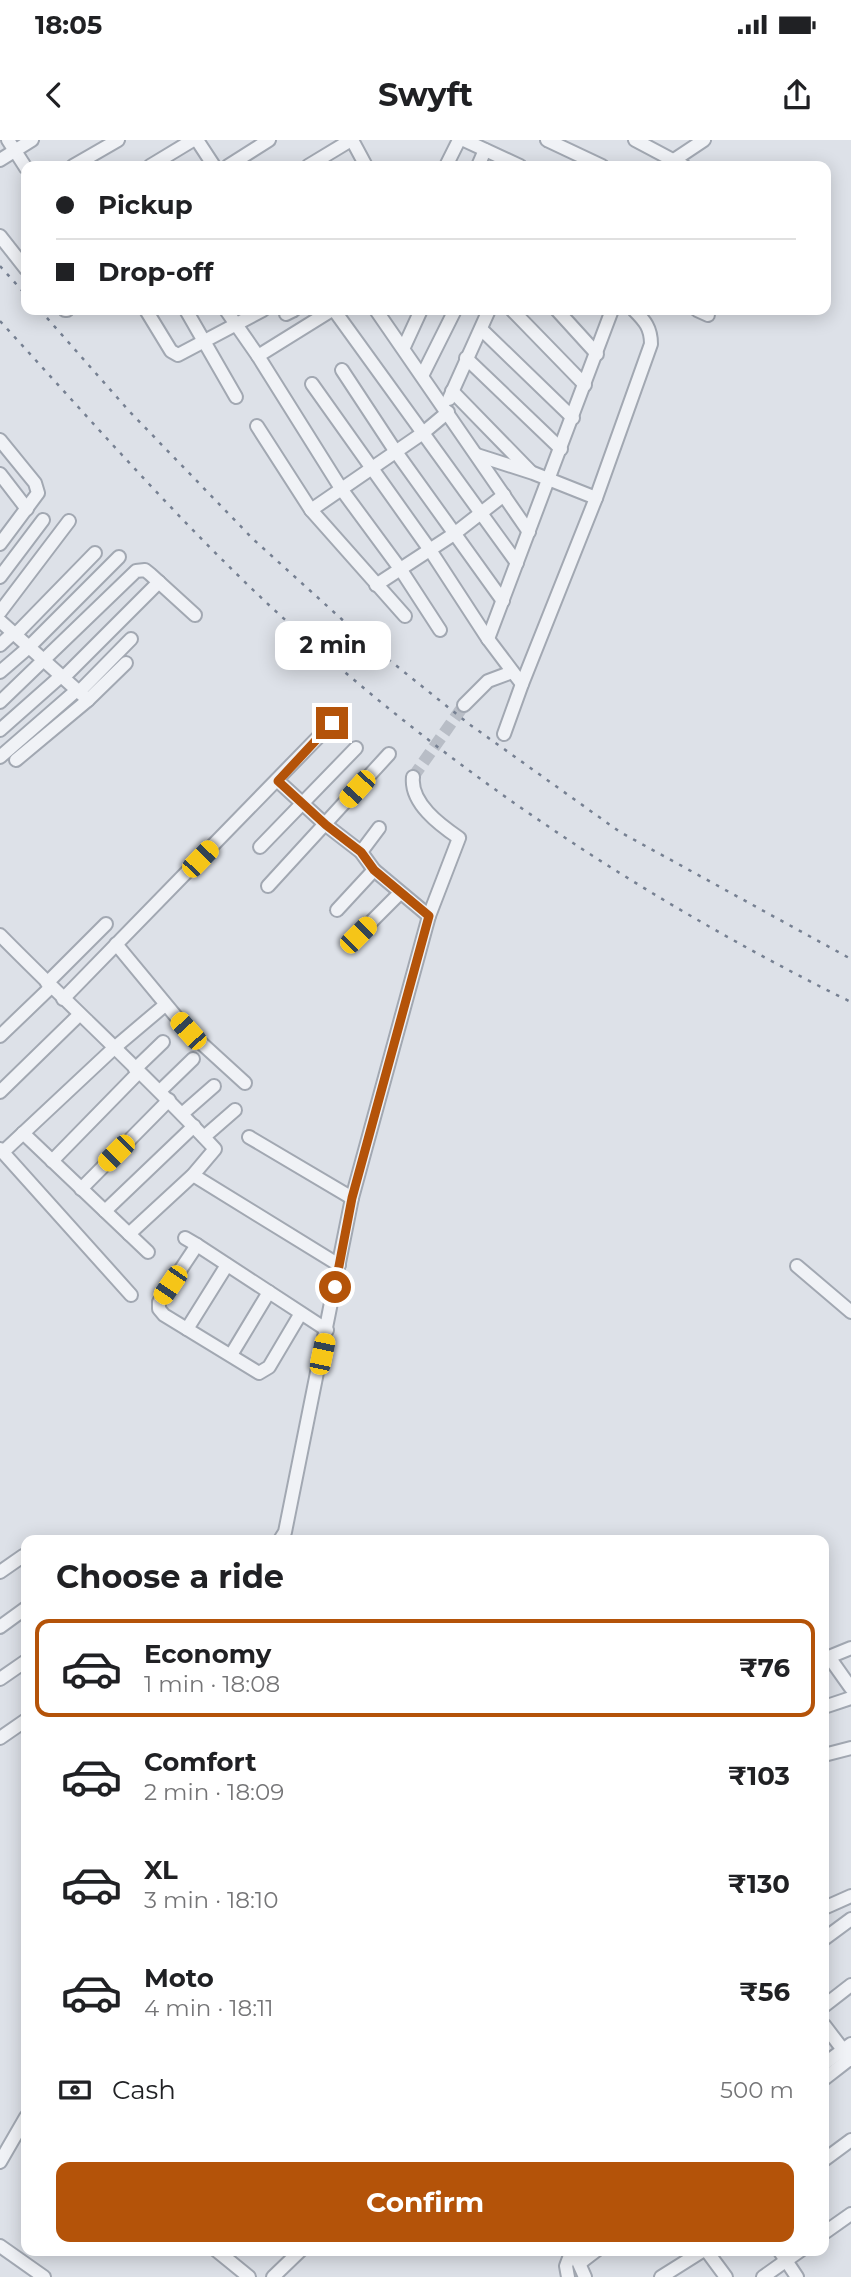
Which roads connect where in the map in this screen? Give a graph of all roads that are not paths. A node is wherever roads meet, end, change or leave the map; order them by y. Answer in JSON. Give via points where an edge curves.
{"nodes":[{"id":1,"x":32,"y":140,"type":"edge"},
{"id":2,"x":118,"y":140,"type":"edge"},
{"id":3,"x":195,"y":140,"type":"edge"},
{"id":4,"x":269,"y":140,"type":"edge"},
{"id":5,"x":352,"y":140,"type":"edge"},
{"id":6,"x":462,"y":140,"type":"edge"},
{"id":7,"x":547,"y":140,"type":"edge"},
{"id":8,"x":635,"y":140,"type":"edge"},
{"id":9,"x":655,"y":140,"type":"edge"},
{"id":10,"x":704,"y":140,"type":"edge"},
{"id":11,"x":11,"y":145,"type":"edge"},
{"id":12,"x":492,"y":153,"type":"edge"},
{"id":13,"x":0,"y":160,"type":"edge"},
{"id":14,"x":674,"y":160,"type":"edge"},
{"id":15,"x":21,"y":161,"type":"edge"},
{"id":16,"x":82,"y":161,"type":"edge"},
{"id":17,"x":159,"y":161,"type":"edge"},
{"id":18,"x":210,"y":161,"type":"edge"},
{"id":19,"x":236,"y":161,"type":"edge"},
{"id":20,"x":316,"y":161,"type":"edge"},
{"id":21,"x":363,"y":161,"type":"edge"},
{"id":22,"x":449,"y":161,"type":"edge"},
{"id":23,"x":509,"y":161,"type":"edge"},
{"id":24,"x":591,"y":161,"type":"edge"},
{"id":25,"x":0,"y":236,"type":"edge"},
{"id":26,"x":21,"y":263,"type":"edge"},
{"id":27,"x":149,"y":315,"type":"edge"},
{"id":28,"x":189,"y":315,"type":"edge"},
{"id":29,"x":229,"y":315,"type":"edge"},
{"id":30,"x":254,"y":315,"type":"edge"},
{"id":31,"x":325,"y":315,"type":"edge"},
{"id":32,"x":337,"y":315,"type":"edge"},
{"id":33,"x":383,"y":315,"type":"edge"},
{"id":34,"x":419,"y":315,"type":"edge"},
{"id":35,"x":452,"y":315,"type":"edge"},
{"id":36,"x":487,"y":315,"type":"edge"},
{"id":37,"x":517,"y":315,"type":"edge"},
{"id":38,"x":561,"y":315,"type":"edge"},
{"id":39,"x":610,"y":315,"type":"edge"},
{"id":40,"x":639,"y":315,"type":"edge"},
{"id":41,"x":235,"y":325,"type":"junction"},
{"id":42,"x":481,"y":329,"type":"junction"},
{"id":43,"x":204,"y":341,"type":"junction"},
{"id":44,"x":404,"y":347,"type":"junction"},
{"id":45,"x":597,"y":354,"type":"junction"},
{"id":46,"x":258,"y":356,"type":"junction"},
{"id":47,"x":466,"y":358,"type":"junction"},
{"id":48,"x":342,"y":370,"type":"dead end"},
{"id":49,"x":423,"y":374,"type":"junction"},
{"id":50,"x":312,"y":384,"type":"dead end"},
{"id":51,"x":585,"y":385,"type":"junction"},
{"id":52,"x":452,"y":391,"type":"junction"},
{"id":53,"x":236,"y":397,"type":"dead end"},
{"id":54,"x":446,"y":410,"type":"junction"},
{"id":55,"x":573,"y":418,"type":"junction"},
{"id":56,"x":257,"y":426,"type":"dead end"},
{"id":57,"x":422,"y":433,"type":"junction"},
{"id":58,"x":0,"y":440,"type":"edge"},
{"id":59,"x":561,"y":449,"type":"junction"},
{"id":60,"x":396,"y":452,"type":"junction"},
{"id":61,"x":477,"y":455,"type":"junction"},
{"id":62,"x":372,"y":469,"type":"junction"},
{"id":63,"x":533,"y":473,"type":"junction"},
{"id":64,"x":0,"y":474,"type":"edge"},
{"id":65,"x":549,"y":480,"type":"junction"},
{"id":66,"x":342,"y":490,"type":"junction"},
{"id":67,"x":504,"y":495,"type":"junction"},
{"id":68,"x":596,"y":498,"type":"junction"},
{"id":69,"x":27,"y":509,"type":"junction"},
{"id":70,"x":311,"y":510,"type":"junction"},
{"id":71,"x":481,"y":513,"type":"junction"},
{"id":72,"x":43,"y":520,"type":"dead end"},
{"id":73,"x":69,"y":521,"type":"dead end"},
{"id":74,"x":529,"y":532,"type":"junction"},
{"id":75,"x":454,"y":534,"type":"junction"},
{"id":76,"x":0,"y":544,"type":"edge"},
{"id":77,"x":430,"y":550,"type":"junction"},
{"id":78,"x":95,"y":553,"type":"dead end"},
{"id":79,"x":119,"y":557,"type":"dead end"},
{"id":80,"x":517,"y":563,"type":"junction"},
{"id":81,"x":401,"y":570,"type":"junction"},
{"id":82,"x":0,"y":577,"type":"edge"},
{"id":83,"x":159,"y":582,"type":"junction"},
{"id":84,"x":376,"y":584,"type":"junction"},
{"id":85,"x":503,"y":601,"type":"junction"},
{"id":86,"x":0,"y":612,"type":"edge"},
{"id":87,"x":195,"y":615,"type":"dead end"},
{"id":88,"x":405,"y":616,"type":"dead end"},
{"id":89,"x":0,"y":621,"type":"edge"},
{"id":90,"x":440,"y":630,"type":"dead end"},
{"id":91,"x":14,"y":634,"type":"junction"},
{"id":92,"x":131,"y":639,"type":"dead end"},
{"id":93,"x":488,"y":639,"type":"junction"},
{"id":94,"x":0,"y":645,"type":"edge"},
{"id":95,"x":29,"y":647,"type":"junction"},
{"id":96,"x":45,"y":661,"type":"junction"},
{"id":97,"x":126,"y":663,"type":"dead end"},
{"id":98,"x":0,"y":671,"type":"edge"},
{"id":99,"x":512,"y":672,"type":"junction"},
{"id":100,"x":62,"y":677,"type":"junction"},
{"id":101,"x":522,"y":684,"type":"junction"},
{"id":102,"x":81,"y":694,"type":"junction"},
{"id":103,"x":0,"y":702,"type":"edge"},
{"id":104,"x":464,"y":705,"type":"tunnel mouth"},
{"id":105,"x":332,"y":723,"type":"dead end"},
{"id":106,"x":0,"y":730,"type":"edge"},
{"id":107,"x":504,"y":734,"type":"dead end"},
{"id":108,"x":356,"y":748,"type":"dead end"},
{"id":109,"x":389,"y":754,"type":"dead end"},
{"id":110,"x":0,"y":757,"type":"edge"},
{"id":111,"x":16,"y":760,"type":"dead end"},
{"id":112,"x":413,"y":777,"type":"dead end"},
{"id":113,"x":278,"y":781,"type":"junction"},
{"id":114,"x":302,"y":803,"type":"junction"},
{"id":115,"x":326,"y":825,"type":"junction"},
{"id":116,"x":379,"y":828,"type":"dead end"},
{"id":117,"x":260,"y":847,"type":"dead end"},
{"id":118,"x":361,"y":852,"type":"junction"},
{"id":119,"x":374,"y":870,"type":"junction"},
{"id":120,"x":268,"y":886,"type":"dead end"},
{"id":121,"x":400,"y":893,"type":"junction"},
{"id":122,"x":337,"y":909,"type":"dead end"},
{"id":123,"x":429,"y":916,"type":"junction"},
{"id":124,"x":106,"y":924,"type":"dead end"},
{"id":125,"x":0,"y":935,"type":"edge"},
{"id":126,"x":358,"y":935,"type":"dead end"},
{"id":127,"x":116,"y":944,"type":"junction"},
{"id":128,"x":49,"y":985,"type":"junction"},
{"id":129,"x":62,"y":999,"type":"junction"},
{"id":130,"x":165,"y":1004,"type":"junction"},
{"id":131,"x":79,"y":1015,"type":"junction"},
{"id":132,"x":0,"y":1036,"type":"edge"},
{"id":133,"x":163,"y":1042,"type":"dead end"},
{"id":134,"x":113,"y":1049,"type":"junction"},
{"id":135,"x":193,"y":1059,"type":"dead end"},
{"id":136,"x":137,"y":1070,"type":"junction"},
{"id":137,"x":245,"y":1083,"type":"dead end"},
{"id":138,"x":214,"y":1086,"type":"dead end"},
{"id":139,"x":0,"y":1092,"type":"edge"},
{"id":140,"x":164,"y":1095,"type":"junction"},
{"id":141,"x":235,"y":1110,"type":"dead end"},
{"id":142,"x":182,"y":1114,"type":"junction"},
{"id":143,"x":194,"y":1126,"type":"junction"},
{"id":144,"x":23,"y":1133,"type":"junction"},
{"id":145,"x":204,"y":1137,"type":"junction"},
{"id":146,"x":248,"y":1137,"type":"dead end"},
{"id":147,"x":2,"y":1151,"type":"edge"},
{"id":148,"x":52,"y":1161,"type":"junction"},
{"id":149,"x":193,"y":1175,"type":"junction"},
{"id":150,"x":81,"y":1189,"type":"junction"},
{"id":151,"x":352,"y":1198,"type":"junction"},
{"id":152,"x":105,"y":1211,"type":"junction"},
{"id":153,"x":129,"y":1234,"type":"junction"},
{"id":154,"x":185,"y":1238,"type":"dead end"},
{"id":155,"x":197,"y":1245,"type":"junction"},
{"id":156,"x":148,"y":1252,"type":"dead end"},
{"id":157,"x":227,"y":1265,"type":"junction"},
{"id":158,"x":339,"y":1265,"type":"junction"},
{"id":159,"x":797,"y":1266,"type":"dead end"},
{"id":160,"x":269,"y":1292,"type":"junction"},
{"id":161,"x":131,"y":1295,"type":"dead end"},
{"id":162,"x":851,"y":1312,"type":"edge"},
{"id":163,"x":301,"y":1313,"type":"junction"},
{"id":164,"x":187,"y":1329,"type":"junction"},
{"id":165,"x":327,"y":1329,"type":"junction"},
{"id":166,"x":230,"y":1355,"type":"junction"},
{"id":167,"x":286,"y":1535,"type":"edge"},
{"id":168,"x":21,"y":1557,"type":"edge"},
{"id":169,"x":0,"y":1572,"type":"edge"},
{"id":170,"x":21,"y":1612,"type":"edge"},
{"id":171,"x":0,"y":1627,"type":"edge"},
{"id":172,"x":851,"y":1648,"type":"edge"},
{"id":173,"x":829,"y":1657,"type":"edge"},
{"id":174,"x":829,"y":1660,"type":"edge"},
{"id":175,"x":21,"y":1664,"type":"edge"},
{"id":176,"x":0,"y":1679,"type":"edge"},
{"id":177,"x":851,"y":1688,"type":"edge"},
{"id":178,"x":851,"y":1698,"type":"edge"},
{"id":179,"x":829,"y":1705,"type":"edge"},
{"id":180,"x":21,"y":1723,"type":"edge"},
{"id":181,"x":0,"y":1738,"type":"edge"},
{"id":182,"x":851,"y":1748,"type":"edge"},
{"id":183,"x":829,"y":1754,"type":"edge"},
{"id":184,"x":851,"y":1896,"type":"edge"},
{"id":185,"x":829,"y":1906,"type":"edge"},
{"id":186,"x":851,"y":1919,"type":"edge"},
{"id":187,"x":829,"y":1935,"type":"edge"},
{"id":188,"x":851,"y":1985,"type":"edge"},
{"id":189,"x":829,"y":2002,"type":"edge"},
{"id":190,"x":829,"y":2031,"type":"edge"},
{"id":191,"x":849,"y":2054,"type":"edge"},
{"id":192,"x":829,"y":2062,"type":"edge"},
{"id":193,"x":829,"y":2074,"type":"edge"},
{"id":194,"x":21,"y":2126,"type":"edge"},
{"id":195,"x":851,"y":2140,"type":"edge"},
{"id":196,"x":829,"y":2156,"type":"edge"},
{"id":197,"x":0,"y":2162,"type":"edge"},
{"id":198,"x":851,"y":2214,"type":"edge"},
{"id":199,"x":829,"y":2230,"type":"edge"},
{"id":200,"x":1,"y":2250,"type":"edge"},
{"id":201,"x":223,"y":2256,"type":"edge"},
{"id":202,"x":295,"y":2256,"type":"edge"},
{"id":203,"x":570,"y":2256,"type":"edge"},
{"id":204,"x":576,"y":2256,"type":"edge"},
{"id":205,"x":589,"y":2256,"type":"edge"},
{"id":206,"x":695,"y":2256,"type":"edge"},
{"id":207,"x":710,"y":2256,"type":"edge"},
{"id":208,"x":783,"y":2256,"type":"edge"},
{"id":209,"x":580,"y":2263,"type":"junction"},
{"id":210,"x":44,"y":2277,"type":"edge"},
{"id":211,"x":248,"y":2277,"type":"edge"},
{"id":212,"x":273,"y":2277,"type":"edge"},
{"id":213,"x":568,"y":2277,"type":"edge"},
{"id":214,"x":585,"y":2277,"type":"edge"},
{"id":215,"x":661,"y":2277,"type":"edge"},
{"id":216,"x":726,"y":2277,"type":"edge"},
{"id":217,"x":763,"y":2277,"type":"edge"},
{"id":218,"x":797,"y":2277,"type":"edge"}],
"edges":[{"from":1,"to":11,"type":"street"},
{"from":2,"to":16,"type":"street"},
{"from":3,"to":17,"type":"street"},
{"from":3,"to":18,"type":"street"},
{"from":4,"to":19,"type":"street"},
{"from":5,"to":20,"type":"street"},
{"from":5,"to":21,"type":"street"},
{"from":6,"to":12,"type":"street"},
{"from":6,"to":22,"type":"street"},
{"from":7,"to":24,"type":"street"},
{"from":8,"to":14,"type":"street"},
{"from":9,"to":14,"type":"street"},
{"from":10,"to":14,"type":"street"},
{"from":11,"to":13,"type":"street"},
{"from":11,"to":15,"type":"street"},
{"from":12,"to":23,"type":"street"},
{"from":25,"to":26,"type":"street"},
{"from":27,"to":43,"type":"street","via":[[173,354]]},
{"from":28,"to":43,"type":"street"},
{"from":29,"to":41,"type":"street"},
{"from":30,"to":41,"type":"street"},
{"from":31,"to":46,"type":"street"},
{"from":32,"to":57,"type":"street"},
{"from":33,"to":44,"type":"street"},
{"from":34,"to":44,"type":"street"},
{"from":35,"to":49,"type":"street"},
{"from":36,"to":42,"type":"street"},
{"from":37,"to":51,"type":"street"},
{"from":38,"to":45,"type":"street"},
{"from":39,"to":45,"type":"street"},
{"from":40,"to":68,"type":"street","via":[[652,334],[652,344]]},
{"from":41,"to":43,"type":"street"},
{"from":41,"to":46,"type":"street"},
{"from":42,"to":47,"type":"street"},
{"from":42,"to":55,"type":"street"},
{"from":43,"to":53,"type":"street"},
{"from":44,"to":49,"type":"street"},
{"from":45,"to":51,"type":"street"},
{"from":46,"to":66,"type":"street"},
{"from":47,"to":52,"type":"street"},
{"from":47,"to":59,"type":"street"},
{"from":48,"to":60,"type":"street"},
{"from":49,"to":54,"type":"street"},
{"from":50,"to":62,"type":"street"},
{"from":51,"to":55,"type":"street"},
{"from":52,"to":54,"type":"street"},
{"from":52,"to":63,"type":"street"},
{"from":54,"to":57,"type":"street"},
{"from":54,"to":61,"type":"street"},
{"from":55,"to":59,"type":"street"},
{"from":56,"to":70,"type":"street"},
{"from":57,"to":60,"type":"street"},
{"from":57,"to":71,"type":"street"},
{"from":58,"to":69,"type":"street","via":[[35,483],[38,493]]},
{"from":59,"to":65,"type":"street"},
{"from":60,"to":62,"type":"street"},
{"from":60,"to":75,"type":"street"},
{"from":61,"to":63,"type":"street"},
{"from":61,"to":67,"type":"street"},
{"from":62,"to":66,"type":"street"},
{"from":62,"to":77,"type":"street"},
{"from":63,"to":65,"type":"street"},
{"from":64,"to":69,"type":"street"},
{"from":65,"to":68,"type":"street"},
{"from":65,"to":74,"type":"street"},
{"from":66,"to":70,"type":"street"},
{"from":66,"to":81,"type":"street"},
{"from":67,"to":71,"type":"street"},
{"from":67,"to":74,"type":"street"},
{"from":68,"to":101,"type":"street"},
{"from":69,"to":76,"type":"street"},
{"from":70,"to":84,"type":"street"},
{"from":71,"to":75,"type":"street"},
{"from":71,"to":80,"type":"street"},
{"from":72,"to":82,"type":"street"},
{"from":73,"to":86,"type":"street"},
{"from":74,"to":80,"type":"street"},
{"from":75,"to":77,"type":"street"},
{"from":75,"to":85,"type":"street"},
{"from":77,"to":81,"type":"street"},
{"from":77,"to":93,"type":"street"},
{"from":78,"to":91,"type":"street"},
{"from":79,"to":95,"type":"street"},
{"from":80,"to":85,"type":"street"},
{"from":81,"to":84,"type":"street"},
{"from":81,"to":90,"type":"street"},
{"from":83,"to":87,"type":"street"},
{"from":83,"to":96,"type":"street","via":[[145,570],[136,571]]},
{"from":83,"to":100,"type":"street"},
{"from":84,"to":88,"type":"street"},
{"from":85,"to":93,"type":"street"},
{"from":89,"to":91,"type":"street"},
{"from":91,"to":94,"type":"street"},
{"from":91,"to":95,"type":"street"},
{"from":92,"to":102,"type":"street"},
{"from":93,"to":99,"type":"street"},
{"from":95,"to":96,"type":"street"},
{"from":95,"to":98,"type":"street"},
{"from":96,"to":100,"type":"street"},
{"from":96,"to":103,"type":"street"},
{"from":97,"to":102,"type":"street"},
{"from":99,"to":101,"type":"street"},
{"from":99,"to":104,"type":"street","via":[[488,681]]},
{"from":100,"to":102,"type":"street"},
{"from":100,"to":106,"type":"street"},
{"from":101,"to":107,"type":"street"},
{"from":102,"to":110,"type":"street","via":[[52,709]]},
{"from":102,"to":111,"type":"street"},
{"from":105,"to":113,"type":"street"},
{"from":108,"to":114,"type":"street"},
{"from":109,"to":115,"type":"street"},
{"from":112,"to":123,"type":"street","via":[[417,796],[432,817],[459,838]]},
{"from":113,"to":114,"type":"street"},
{"from":113,"to":127,"type":"street"},
{"from":114,"to":115,"type":"street"},
{"from":114,"to":117,"type":"street"},
{"from":115,"to":118,"type":"street"},
{"from":115,"to":120,"type":"street"},
{"from":116,"to":118,"type":"street"},
{"from":118,"to":119,"type":"street"},
{"from":119,"to":121,"type":"street"},
{"from":119,"to":122,"type":"street"},
{"from":121,"to":123,"type":"street"},
{"from":121,"to":126,"type":"street"},
{"from":123,"to":151,"type":"street"},
{"from":124,"to":128,"type":"street"},
{"from":125,"to":128,"type":"street"},
{"from":127,"to":129,"type":"street"},
{"from":127,"to":130,"type":"street"},
{"from":128,"to":129,"type":"street"},
{"from":128,"to":132,"type":"street"},
{"from":129,"to":131,"type":"street"},
{"from":130,"to":134,"type":"street"},
{"from":130,"to":137,"type":"street"},
{"from":131,"to":134,"type":"street"},
{"from":131,"to":139,"type":"street"},
{"from":133,"to":136,"type":"street"},
{"from":134,"to":136,"type":"street"},
{"from":134,"to":144,"type":"street"},
{"from":135,"to":140,"type":"street"},
{"from":136,"to":140,"type":"street"},
{"from":136,"to":148,"type":"street"},
{"from":138,"to":142,"type":"street"},
{"from":140,"to":142,"type":"street"},
{"from":140,"to":150,"type":"street"},
{"from":141,"to":145,"type":"street"},
{"from":142,"to":143,"type":"street"},
{"from":143,"to":145,"type":"street"},
{"from":143,"to":152,"type":"street"},
{"from":144,"to":147,"type":"street"},
{"from":144,"to":148,"type":"street"},
{"from":145,"to":149,"type":"street","via":[[215,1149]]},
{"from":146,"to":151,"type":"street"},
{"from":147,"to":161,"type":"street"},
{"from":148,"to":150,"type":"street"},
{"from":149,"to":153,"type":"street"},
{"from":149,"to":158,"type":"street"},
{"from":150,"to":152,"type":"street"},
{"from":151,"to":158,"type":"street"},
{"from":152,"to":153,"type":"street"},
{"from":153,"to":156,"type":"street"},
{"from":154,"to":155,"type":"street"},
{"from":155,"to":157,"type":"street"},
{"from":155,"to":164,"type":"street","via":[[159,1302],[164,1315]]},
{"from":157,"to":160,"type":"street"},
{"from":157,"to":164,"type":"street"},
{"from":158,"to":165,"type":"street"},
{"from":159,"to":162,"type":"street"},
{"from":160,"to":163,"type":"street"},
{"from":160,"to":166,"type":"street"},
{"from":163,"to":165,"type":"street"},
{"from":163,"to":166,"type":"street","via":[[265,1371],[259,1373]]},
{"from":164,"to":166,"type":"street"},
{"from":165,"to":167,"type":"street"},
{"from":168,"to":169,"type":"street"},
{"from":170,"to":171,"type":"street"},
{"from":172,"to":173,"type":"street"},
{"from":174,"to":177,"type":"street"},
{"from":175,"to":176,"type":"street"},
{"from":178,"to":179,"type":"street"},
{"from":180,"to":181,"type":"street"},
{"from":182,"to":183,"type":"street"},
{"from":184,"to":185,"type":"street"},
{"from":186,"to":187,"type":"street"},
{"from":188,"to":189,"type":"street"},
{"from":190,"to":191,"type":"street"},
{"from":191,"to":192,"type":"street"},
{"from":191,"to":193,"type":"street"},
{"from":194,"to":197,"type":"street"},
{"from":195,"to":196,"type":"street"},
{"from":198,"to":199,"type":"street"},
{"from":200,"to":210,"type":"street"},
{"from":201,"to":211,"type":"street"},
{"from":202,"to":212,"type":"street"},
{"from":203,"to":213,"type":"street"},
{"from":204,"to":209,"type":"street"},
{"from":205,"to":209,"type":"street"},
{"from":206,"to":215,"type":"street"},
{"from":207,"to":216,"type":"street"},
{"from":208,"to":217,"type":"street"},
{"from":208,"to":218,"type":"street"},
{"from":209,"to":214,"type":"street"}]}
